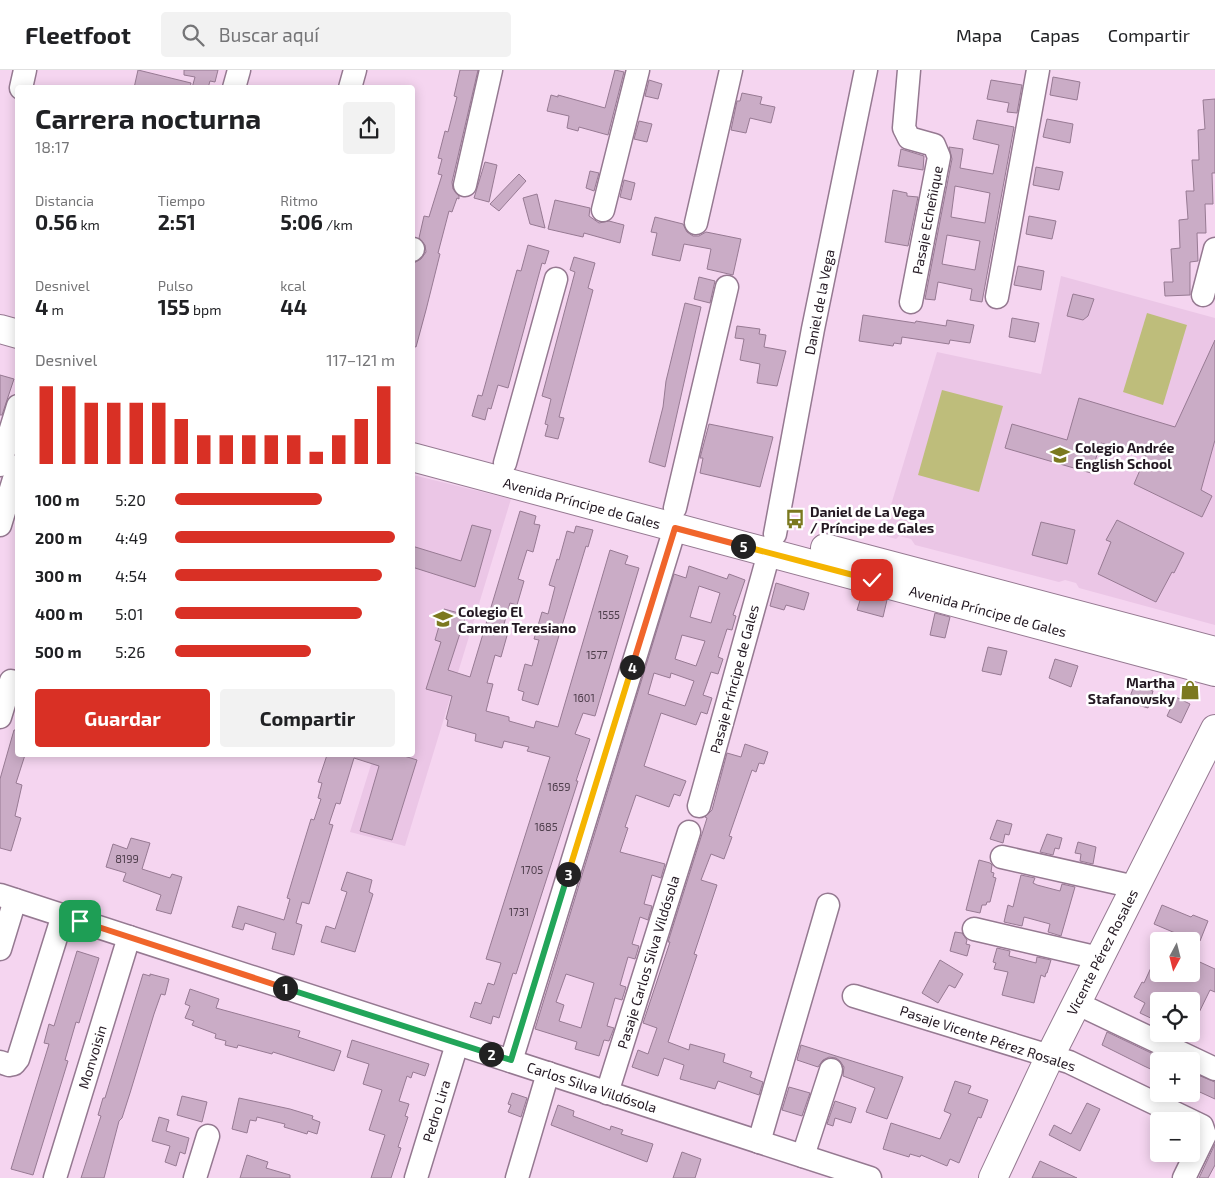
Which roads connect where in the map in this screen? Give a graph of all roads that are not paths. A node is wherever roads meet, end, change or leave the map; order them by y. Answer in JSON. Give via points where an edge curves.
{"nodes":[{"id":1,"x":26,"y":70,"type":"edge"},
{"id":2,"x":239,"y":70,"type":"edge"},
{"id":3,"x":355,"y":70,"type":"edge"},
{"id":4,"x":491,"y":70,"type":"edge"},
{"id":5,"x":638,"y":70,"type":"edge"},
{"id":6,"x":731,"y":70,"type":"edge"},
{"id":7,"x":866,"y":70,"type":"edge"},
{"id":8,"x":910,"y":70,"type":"edge"},
{"id":9,"x":1038,"y":70,"type":"edge"},
{"id":10,"x":22,"y":85,"type":"edge"},
{"id":11,"x":235,"y":85,"type":"edge"},
{"id":12,"x":351,"y":85,"type":"edge"},
{"id":13,"x":465,"y":185,"type":"dead end"},
{"id":14,"x":603,"y":210,"type":"dead end"},
{"id":15,"x":696,"y":223,"type":"dead end"},
{"id":16,"x":1215,"y":249,"type":"edge"},
{"id":17,"x":556,"y":279,"type":"dead end"},
{"id":18,"x":727,"y":288,"type":"dead end"},
{"id":19,"x":1203,"y":295,"type":"dead end"},
{"id":20,"x":997,"y":297,"type":"dead end"},
{"id":21,"x":911,"y":302,"type":"dead end"},
{"id":22,"x":0,"y":329,"type":"edge"},
{"id":23,"x":15,"y":333,"type":"edge"},
{"id":24,"x":0,"y":348,"type":"edge"},
{"id":25,"x":15,"y":351,"type":"edge"},
{"id":26,"x":15,"y":416,"type":"edge"},
{"id":27,"x":415,"y":439,"type":"edge"},
{"id":28,"x":415,"y":458,"type":"edge"},
{"id":29,"x":505,"y":463,"type":"junction"},
{"id":30,"x":0,"y":466,"type":"edge"},
{"id":31,"x":15,"y":476,"type":"edge"},
{"id":32,"x":675,"y":518,"type":"junction"},
{"id":33,"x":0,"y":525,"type":"edge"},
{"id":34,"x":772,"y":544,"type":"junction"},
{"id":35,"x":1215,"y":651,"type":"edge"},
{"id":36,"x":1215,"y":672,"type":"edge"},
{"id":37,"x":11,"y":681,"type":"dead end"},
{"id":38,"x":0,"y":717,"type":"edge"},
{"id":39,"x":1215,"y":729,"type":"edge"},
{"id":40,"x":699,"y":806,"type":"dead end"},
{"id":41,"x":689,"y":832,"type":"dead end"},
{"id":42,"x":1002,"y":857,"type":"dead end"},
{"id":43,"x":1135,"y":887,"type":"junction"},
{"id":44,"x":7,"y":897,"type":"edge"},
{"id":45,"x":828,"y":906,"type":"dead end"},
{"id":46,"x":63,"y":915,"type":"junction"},
{"id":47,"x":974,"y":929,"type":"dead end"},
{"id":48,"x":129,"y":937,"type":"junction"},
{"id":49,"x":0,"y":949,"type":"edge"},
{"id":50,"x":1099,"y":958,"type":"junction"},
{"id":51,"x":854,"y":996,"type":"dead end"},
{"id":52,"x":1076,"y":1003,"type":"junction"},
{"id":53,"x":457,"y":1044,"type":"junction"},
{"id":54,"x":1050,"y":1056,"type":"junction"},
{"id":55,"x":511,"y":1060,"type":"junction"},
{"id":56,"x":0,"y":1062,"type":"edge"},
{"id":57,"x":1215,"y":1069,"type":"edge"},
{"id":58,"x":830,"y":1070,"type":"dead end"},
{"id":59,"x":548,"y":1073,"type":"junction"},
{"id":60,"x":607,"y":1093,"type":"junction"},
{"id":61,"x":208,"y":1136,"type":"dead end"},
{"id":62,"x":759,"y":1142,"type":"junction"},
{"id":63,"x":803,"y":1156,"type":"junction"},
{"id":64,"x":823,"y":1171,"type":"edge"},
{"id":65,"x":55,"y":1178,"type":"edge"},
{"id":66,"x":195,"y":1178,"type":"edge"},
{"id":67,"x":416,"y":1178,"type":"edge"},
{"id":68,"x":517,"y":1178,"type":"edge"},
{"id":69,"x":870,"y":1178,"type":"edge"},
{"id":70,"x":993,"y":1178,"type":"edge"},
{"id":71,"x":1184,"y":1178,"type":"edge"}],
"edges":[{"from":1,"to":10,"type":"street"},
{"from":2,"to":11,"type":"street"},
{"from":3,"to":12,"type":"street"},
{"from":4,"to":13,"type":"street"},
{"from":5,"to":14,"type":"street"},
{"from":6,"to":15,"type":"street"},
{"from":7,"to":34,"type":"street","name":"Daniel de la Vega"},
{"from":8,"to":21,"type":"street","name":"Pasaje Echeñique","via":[[904,128],[909,138],[934,145],[939,157]]},
{"from":9,"to":20,"type":"street"},
{"from":16,"to":19,"type":"street"},
{"from":17,"to":29,"type":"street"},
{"from":18,"to":32,"type":"street"},
{"from":22,"to":23,"type":"main road"},
{"from":24,"to":25,"type":"main road"},
{"from":26,"to":30,"type":"street"},
{"from":27,"to":29,"type":"main road","name":"Avenida Príncipe de Gales"},
{"from":28,"to":32,"type":"main road","name":"Avenida Príncipe de Gales"},
{"from":29,"to":32,"type":"main road","name":"Avenida Príncipe de Gales"},
{"from":31,"to":33,"type":"street"},
{"from":32,"to":34,"type":"main road","name":"Avenida Príncipe de Gales"},
{"from":32,"to":55,"type":"street"},
{"from":34,"to":35,"type":"main road","name":"Avenida Príncipe de Gales"},
{"from":34,"to":36,"type":"main road","name":"Avenida Príncipe de Gales"},
{"from":34,"to":40,"type":"street","name":"Pasaje Príncipe de Gales"},
{"from":37,"to":38,"type":"street"},
{"from":39,"to":43,"type":"main road","name":"Vicente Pérez Rosales"},
{"from":41,"to":60,"type":"street","name":"Pasaje Carlos Silva Vildósola"},
{"from":42,"to":43,"type":"street"},
{"from":43,"to":50,"type":"main road","name":"Vicente Pérez Rosales"},
{"from":44,"to":46,"type":"street","name":"Carlos Silva Vildósola"},
{"from":44,"to":49,"type":"street"},
{"from":45,"to":62,"type":"street"},
{"from":46,"to":48,"type":"street","name":"Carlos Silva Vildósola"},
{"from":46,"to":56,"type":"street","via":[[18,1059],[14,1064]]},
{"from":47,"to":50,"type":"street"},
{"from":48,"to":53,"type":"street","name":"Carlos Silva Vildósola"},
{"from":48,"to":65,"type":"street","name":"Monvoisin"},
{"from":50,"to":52,"type":"main road","name":"Vicente Pérez Rosales"},
{"from":51,"to":54,"type":"street","name":"Pasaje Vicente Pérez Rosales"},
{"from":52,"to":54,"type":"main road","name":"Vicente Pérez Rosales"},
{"from":52,"to":57,"type":"street"},
{"from":53,"to":55,"type":"street","name":"Carlos Silva Vildósola"},
{"from":53,"to":67,"type":"street","name":"Pedro Lira"},
{"from":54,"to":70,"type":"main road","name":"Vicente Pérez Rosales"},
{"from":54,"to":71,"type":"street","name":"Pasaje Vicente Pérez Rosales","via":[[1202,1126],[1205,1135]]},
{"from":55,"to":59,"type":"street","name":"Carlos Silva Vildósola"},
{"from":58,"to":63,"type":"street"},
{"from":59,"to":60,"type":"street","name":"Carlos Silva Vildósola"},
{"from":59,"to":68,"type":"street"},
{"from":60,"to":62,"type":"street","name":"Carlos Silva Vildósola"},
{"from":61,"to":66,"type":"street"},
{"from":62,"to":63,"type":"street","name":"Carlos Silva Vildósola"},
{"from":63,"to":64,"type":"street","name":"Carlos Silva Vildósola"},
{"from":64,"to":69,"type":"street","name":"Carlos Silva Vildósola"}]}
